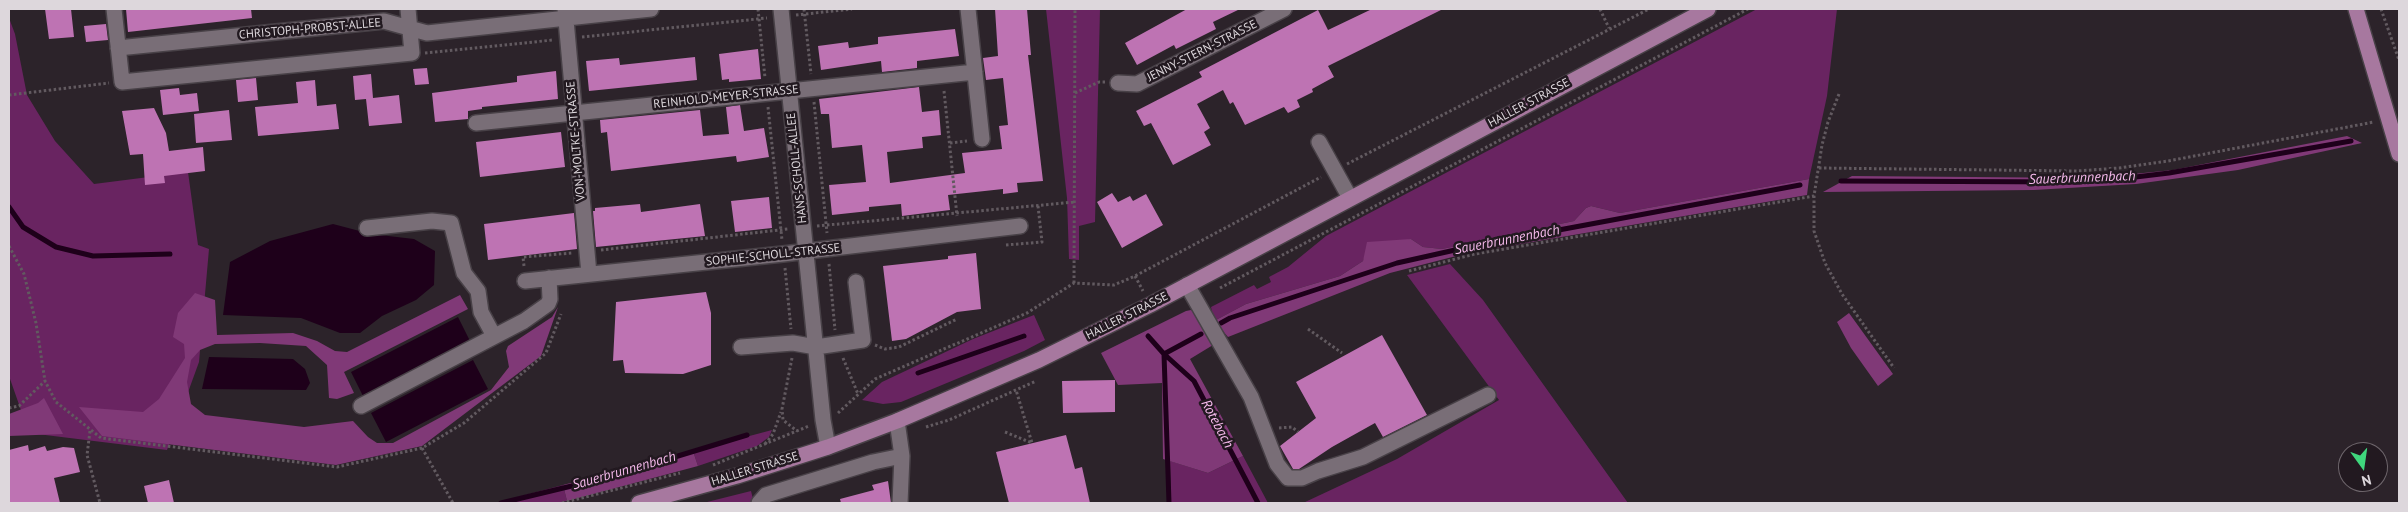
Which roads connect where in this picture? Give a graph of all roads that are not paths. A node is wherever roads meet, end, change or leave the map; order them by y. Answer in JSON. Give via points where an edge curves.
{"nodes":[{"id":1,"x":114,"y":9,"type":"edge"},
{"id":2,"x":408,"y":9,"type":"edge"},
{"id":3,"x":651,"y":9,"type":"edge"},
{"id":4,"x":968,"y":9,"type":"edge"},
{"id":5,"x":1284,"y":9,"type":"edge"},
{"id":6,"x":1708,"y":9,"type":"edge"},
{"id":7,"x":2356,"y":9,"type":"edge"},
{"id":8,"x":782,"y":12,"type":"edge"},
{"id":9,"x":565,"y":13,"type":"edge"},
{"id":10,"x":409,"y":28,"type":"junction"},
{"id":11,"x":118,"y":48,"type":"junction"},
{"id":12,"x":975,"y":72,"type":"junction"},
{"id":13,"x":1118,"y":83,"type":"road end"},
{"id":14,"x":790,"y":91,"type":"junction"},
{"id":15,"x":573,"y":113,"type":"junction"},
{"id":16,"x":2394,"y":118,"type":"edge"},
{"id":17,"x":476,"y":123,"type":"dead end"},
{"id":18,"x":982,"y":139,"type":"dead end"},
{"id":19,"x":1319,"y":142,"type":"dead end"},
{"id":20,"x":2399,"y":154,"type":"edge"},
{"id":21,"x":1350,"y":198,"type":"junction"},
{"id":22,"x":1020,"y":226,"type":"dead end"},
{"id":23,"x":367,"y":228,"type":"dead end"},
{"id":24,"x":806,"y":251,"type":"junction"},
{"id":25,"x":589,"y":274,"type":"junction"},
{"id":26,"x":548,"y":278,"type":"junction"},
{"id":27,"x":526,"y":281,"type":"dead end"},
{"id":28,"x":856,"y":282,"type":"dead end"},
{"id":29,"x":1187,"y":285,"type":"junction"},
{"id":30,"x":494,"y":336,"type":"junction"},
{"id":31,"x":741,"y":347,"type":"dead end"},
{"id":32,"x":816,"y":347,"type":"junction"},
{"id":33,"x":1488,"y":395,"type":"dead end"},
{"id":34,"x":361,"y":406,"type":"dead end"},
{"id":35,"x":897,"y":421,"type":"junction"},
{"id":36,"x":828,"y":447,"type":"junction"},
{"id":37,"x":902,"y":456,"type":"junction"},
{"id":38,"x":639,"y":503,"type":"edge"},
{"id":39,"x":759,"y":503,"type":"edge"},
{"id":40,"x":900,"y":503,"type":"edge"}],
"edges":[{"from":1,"to":11,"type":"street"},
{"from":2,"to":10,"type":"street"},
{"from":3,"to":9,"type":"street","name":"CHRISTOPH-PROBST-ALLEE"},
{"from":4,"to":12,"type":"street"},
{"from":5,"to":13,"type":"street","name":"JENNY-STERN-STRASSE","via":[[1137,84]]},
{"from":6,"to":21,"type":"main road","name":"HALLER STRASSE"},
{"from":7,"to":16,"type":"main road"},
{"from":8,"to":14,"type":"street","name":"HANS-SCHOLL-ALLEE"},
{"from":9,"to":10,"type":"street","name":"CHRISTOPH-PROBST-ALLEE","via":[[427,33]]},
{"from":9,"to":15,"type":"street","name":"VON-MOLTKE-STRASSE"},
{"from":10,"to":11,"type":"street","name":"CHRISTOPH-PROBST-ALLEE","via":[[384,21]]},
{"from":10,"to":11,"type":"street","via":[[412,53],[122,82]]},
{"from":12,"to":14,"type":"street","name":"REINHOLD-MEYER-STRASSE"},
{"from":12,"to":18,"type":"street"},
{"from":14,"to":15,"type":"street","name":"REINHOLD-MEYER-STRASSE"},
{"from":14,"to":24,"type":"street","name":"HANS-SCHOLL-ALLEE"},
{"from":15,"to":17,"type":"street","name":"REINHOLD-MEYER-STRASSE"},
{"from":15,"to":25,"type":"street","name":"VON-MOLTKE-STRASSE"},
{"from":16,"to":20,"type":"main road"},
{"from":19,"to":21,"type":"street"},
{"from":21,"to":29,"type":"main road","name":"HALLER STRASSE"},
{"from":22,"to":24,"type":"street","name":"SOPHIE-SCHOLL-STRASSE"},
{"from":23,"to":30,"type":"street","via":[[432,221],[451,223],[464,273],[478,292],[481,312]]},
{"from":24,"to":25,"type":"street","name":"SOPHIE-SCHOLL-STRASSE"},
{"from":24,"to":32,"type":"street","name":"HANS-SCHOLL-ALLEE"},
{"from":25,"to":26,"type":"street","name":"SOPHIE-SCHOLL-STRASSE"},
{"from":26,"to":27,"type":"street","name":"SOPHIE-SCHOLL-STRASSE"},
{"from":26,"to":30,"type":"street","via":[[548,304]]},
{"from":28,"to":32,"type":"street","via":[[866,347],[838,344]]},
{"from":29,"to":33,"type":"street","via":[[1251,397],[1277,464],[1288,478],[1302,478],[1363,457]]},
{"from":29,"to":35,"type":"main road","name":"HALLER STRASSE","via":[[1039,360]]},
{"from":30,"to":34,"type":"street"},
{"from":31,"to":32,"type":"street","via":[[793,343]]},
{"from":32,"to":36,"type":"street","name":"HANS-SCHOLL-ALLEE"},
{"from":35,"to":36,"type":"main road","name":"HALLER STRASSE"},
{"from":35,"to":37,"type":"street"},
{"from":36,"to":38,"type":"main road","name":"HALLER STRASSE"},
{"from":37,"to":39,"type":"street","via":[[766,494]]},
{"from":37,"to":40,"type":"street"}]}
